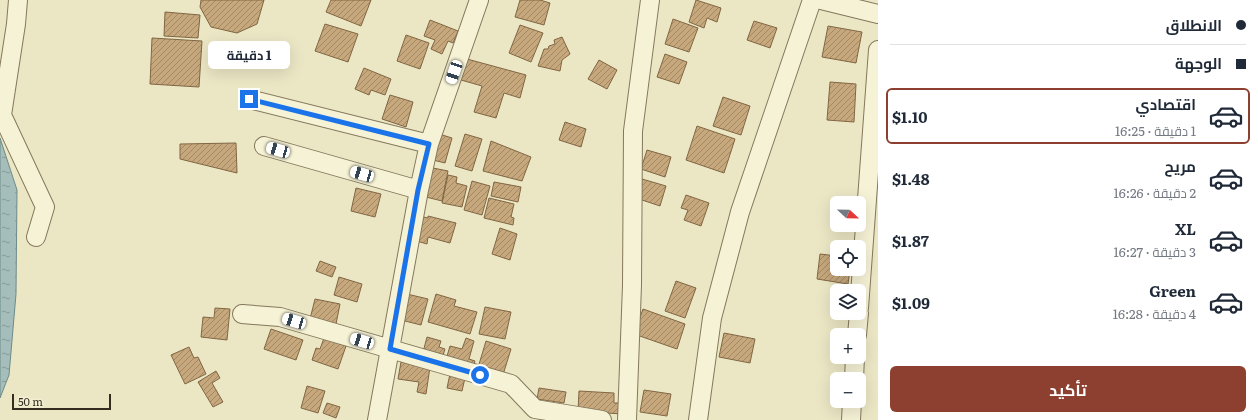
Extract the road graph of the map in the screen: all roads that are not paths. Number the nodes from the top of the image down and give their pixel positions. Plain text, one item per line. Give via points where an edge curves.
1 (18, 0) edge
2 (479, 0) edge
3 (650, 0) edge
4 (812, 0) edge
5 (821, 0) edge
6 (878, 14) edge
7 (878, 50) edge
8 (249, 99) dead end
9 (429, 144) junction
10 (264, 146) dead end
11 (418, 190) junction
12 (36, 237) dead end
13 (861, 284) edge
14 (242, 314) dead end
15 (390, 349) junction
16 (852, 408) edge
17 (377, 420) edge
18 (602, 420) edge
19 (627, 420) edge
20 (698, 420) edge
21 (851, 420) edge

1 - 12 street via 2,114 45,207
2 - 9 street
3 - 19 street via 633,131 632,285
4 - 20 street via 740,212 712,318
5 - 6 street
7 - 13 street
8 - 9 street
9 - 11 street
10 - 11 street
11 - 15 street
14 - 15 street via 280,317
15 - 17 street
15 - 18 street via 511,384 535,409
16 - 21 street

